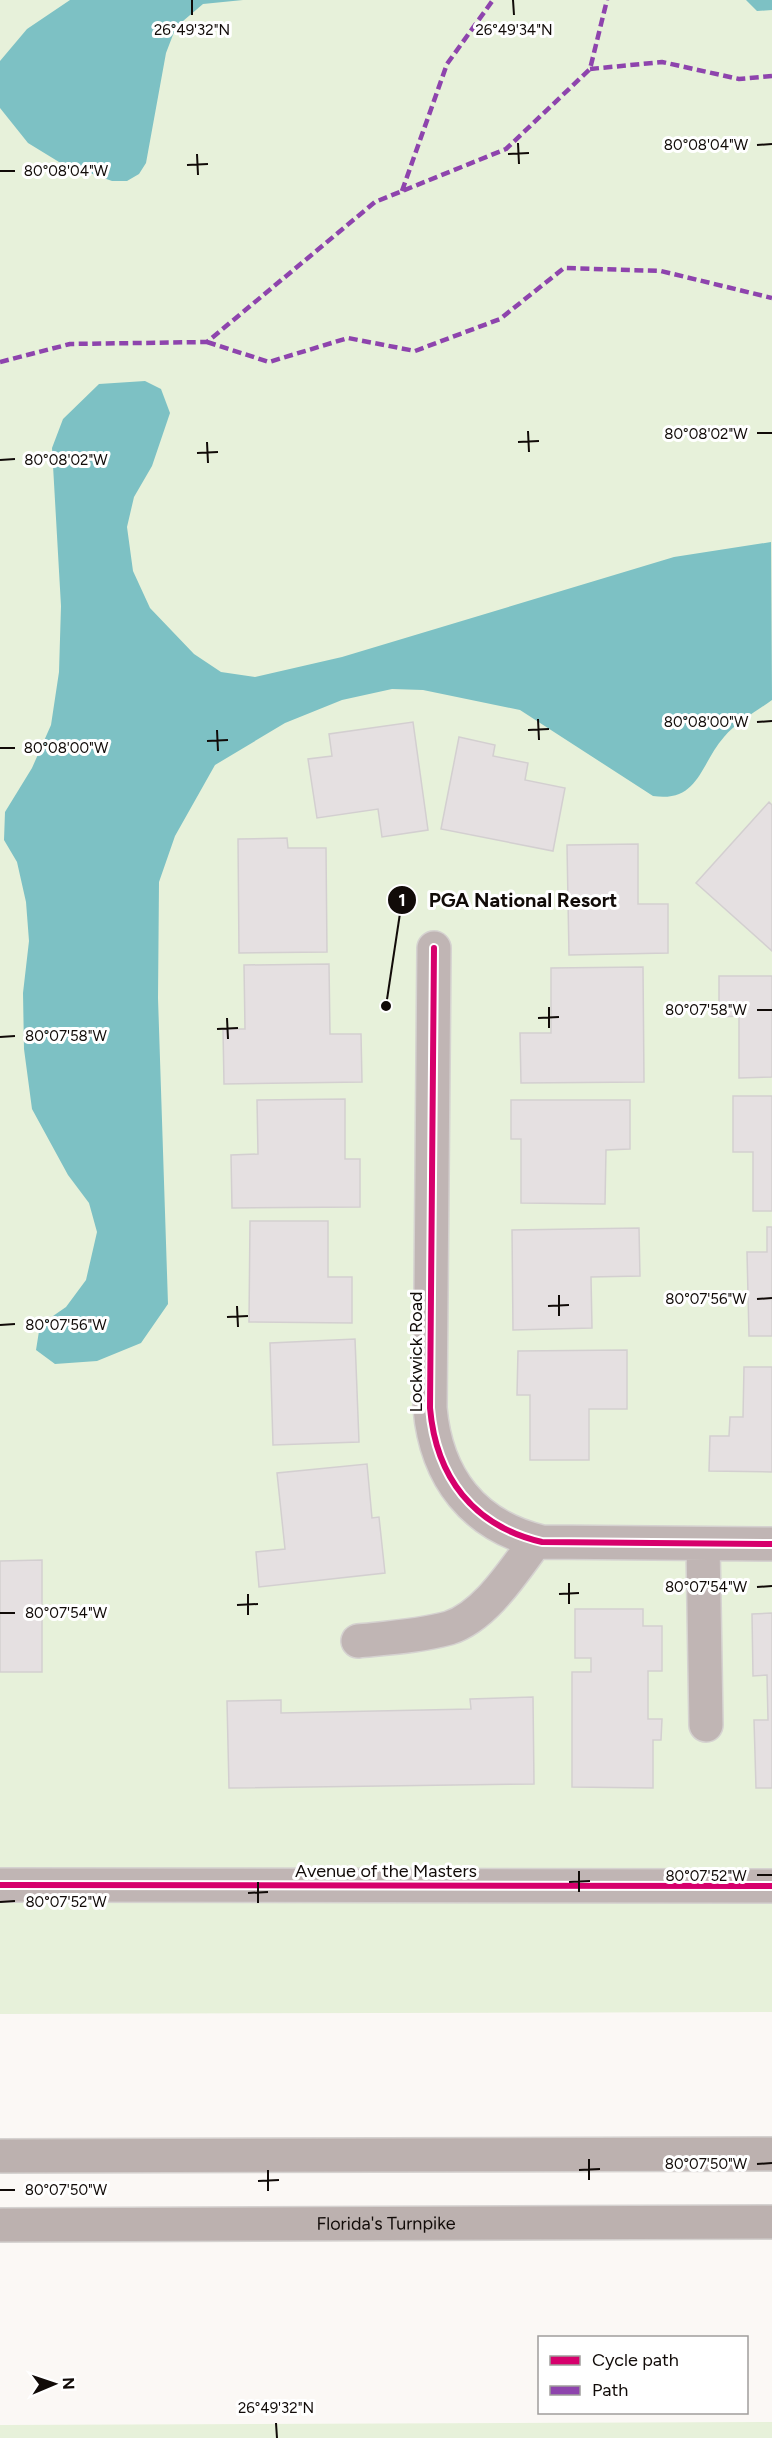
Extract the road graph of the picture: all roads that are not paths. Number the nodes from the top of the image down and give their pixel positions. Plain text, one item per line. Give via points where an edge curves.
1 (434, 948) dead end
2 (536, 1541) junction
3 (703, 1544) junction
4 (772, 1544) edge
5 (358, 1641) dead end
6 (706, 1725) dead end
7 (0, 1885) edge
8 (772, 1886) edge
9 (772, 2154) edge
10 (0, 2156) edge
11 (772, 2222) edge
12 (0, 2225) edge

1 - 2 street, Lockwick Road via 432,1432 439,1457 459,1493 496,1525
2 - 3 street, Lockwick Road
2 - 5 street via 499,1591 452,1627
3 - 4 street, Lockwick Road
3 - 6 street
7 - 8 street, Avenue of the Masters
9 - 10 highway
11 - 12 highway, Florida's Turnpike

